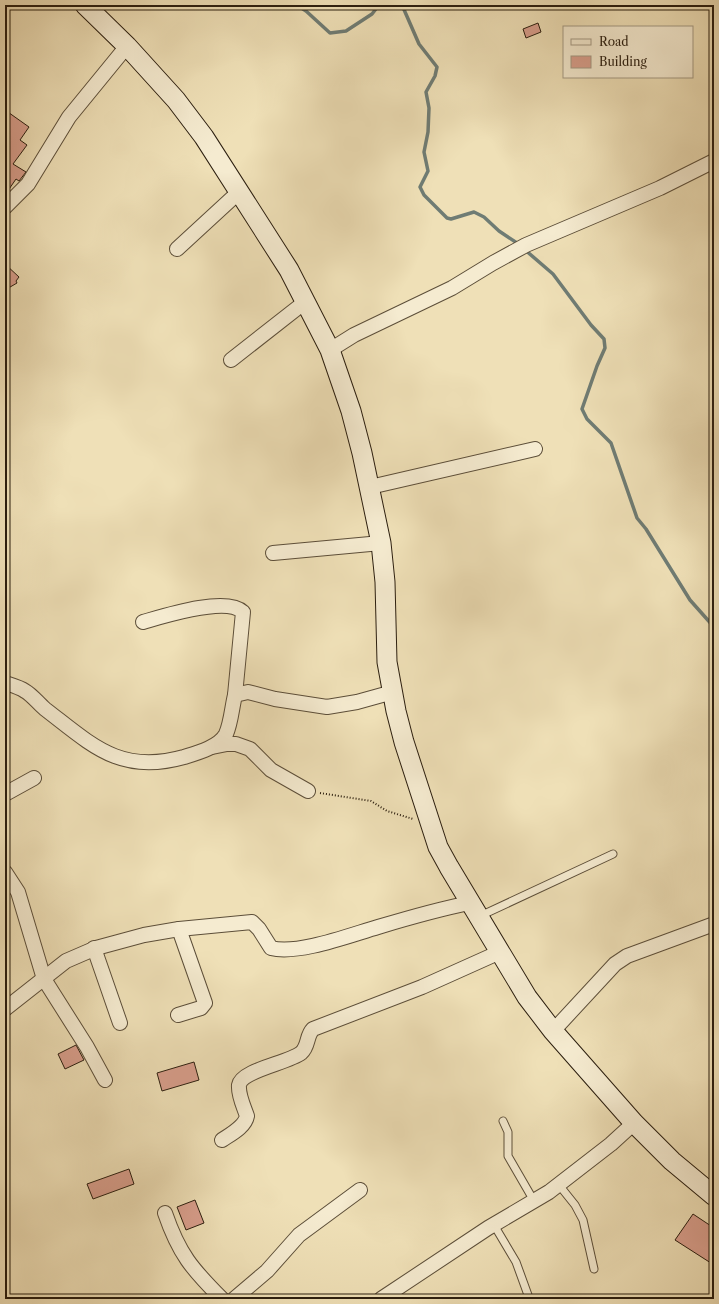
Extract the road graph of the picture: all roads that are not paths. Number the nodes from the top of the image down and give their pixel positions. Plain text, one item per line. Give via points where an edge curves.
1 (85, 5) edge
2 (127, 46) junction
3 (714, 161) edge
4 (240, 191) junction
5 (5, 207) edge
6 (177, 249) dead end
7 (305, 302) junction
8 (330, 350) junction
9 (231, 360) dead end
10 (535, 449) dead end
11 (370, 487) junction
12 (381, 543) junction
13 (273, 553) dead end
14 (143, 622) dead end
15 (5, 683) edge
16 (392, 692) junction
17 (235, 695) junction
18 (207, 748) junction
19 (34, 778) dead end
20 (308, 791) road end
21 (5, 794) edge
22 (613, 854) dead end
23 (5, 872) edge
24 (474, 910) junction
25 (714, 924) edge
26 (178, 929) junction
27 (94, 948) junction
28 (500, 952) junction
29 (44, 979) junction
30 (5, 1008) edge
31 (178, 1015) dead end
32 (120, 1023) dead end
33 (553, 1030) junction
34 (105, 1080) dead end
35 (502, 1121) dead end
36 (634, 1123) junction
37 (222, 1140) dead end
38 (559, 1185) junction
39 (360, 1190) dead end
40 (713, 1194) edge
41 (534, 1201) junction
42 (165, 1213) dead end
43 (494, 1225) junction
44 (594, 1269) dead end
45 (528, 1295) dead end
46 (387, 1297) edge
47 (222, 1299) edge
48 (234, 1299) edge

1 - 2 street
2 - 4 street via 176,100
2 - 5 street via 69,117 28,184
3 - 8 street via 660,188 521,248 452,288 354,335
4 - 6 street
4 - 7 street via 289,270
7 - 8 street
7 - 9 street
8 - 11 street via 351,411
10 - 11 street
11 - 12 street
12 - 13 street
12 - 16 street via 385,582 387,662
14 - 17 street via 185,609 226,606 238,608 243,612
15 - 18 street via 24,690 93,745 114,757 152,762 173,760
16 - 17 street via 327,707 274,699 248,692
16 - 24 street via 404,742 438,847
17 - 18 street via 226,733
18 - 20 street via 236,744 250,749 271,770
19 - 21 street
22 - 24 lane
23 - 29 street via 18,892
24 - 26 street via 448,907 338,939 286,950 271,948 252,922
24 - 28 street
25 - 33 street via 627,956 615,964
26 - 27 street
26 - 31 street via 206,1003 201,1008
27 - 29 street via 66,961
27 - 32 street
28 - 33 street via 527,996
28 - 37 street via 422,987 313,1029 308,1044 299,1054 248,1074 240,1081 246,1120
29 - 30 street
29 - 34 street
33 - 36 street
35 - 41 lane via 508,1132 508,1156
36 - 38 street
36 - 40 street via 672,1161
38 - 41 street
38 - 44 lane via 582,1220
39 - 48 street via 299,1235 254,1284
41 - 43 street
42 - 47 street via 182,1254 197,1275
43 - 45 lane via 516,1262
43 - 46 street

